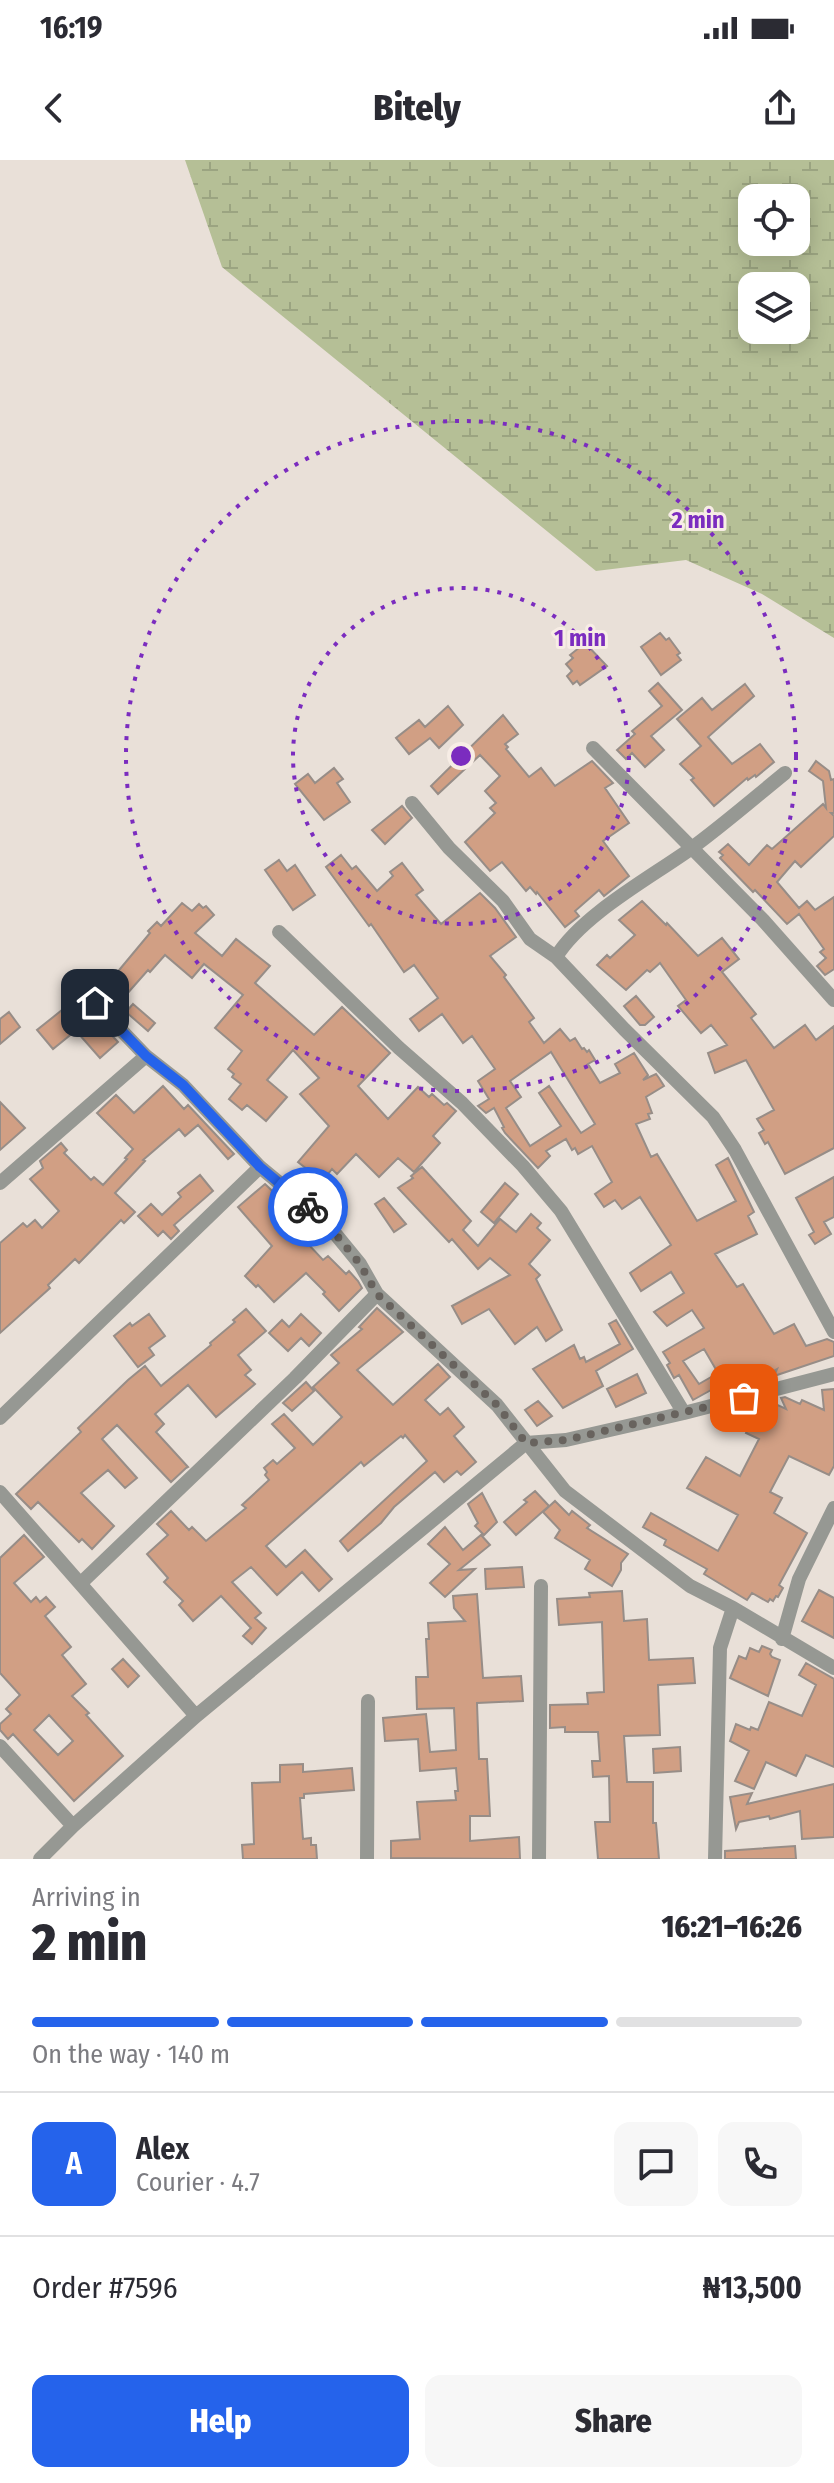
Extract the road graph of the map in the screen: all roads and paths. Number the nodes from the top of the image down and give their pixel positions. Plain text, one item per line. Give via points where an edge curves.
1 (593, 748) dead end
2 (785, 773) dead end
3 (412, 803) dead end
4 (692, 848) junction
5 (279, 932) dead end
6 (556, 957) junction
7 (834, 1000) edge
8 (95, 1003) dead end
9 (146, 1056) junction
10 (260, 1167) junction
11 (0, 1183) edge
12 (377, 1294) junction
13 (834, 1332) edge
14 (834, 1374) edge
15 (684, 1413) junction
16 (0, 1418) edge
17 (526, 1443) junction
18 (0, 1492) edge
19 (834, 1508) edge
20 (81, 1583) junction
21 (541, 1586) dead end
22 (733, 1608) junction
23 (782, 1639) junction
24 (834, 1668) edge
25 (368, 1701) dead end
26 (196, 1716) junction
27 (0, 1746) edge
28 (73, 1826) junction
29 (40, 1859) edge
30 (367, 1859) edge
31 (539, 1859) edge
32 (715, 1859) edge

1 - 4 street
2 - 4 street
3 - 6 street via 503,901 530,939
4 - 6 street via 566,940
4 - 7 street
5 - 15 street via 462,1103 561,1211
6 - 13 street via 713,1117
8 - 9 street
9 - 10 street via 183,1085
9 - 11 street
10 - 12 street via 324,1220
10 - 16 street
12 - 17 street via 497,1405
12 - 20 street
14 - 15 street
15 - 17 street via 566,1440
17 - 22 street via 565,1491 690,1586
17 - 26 street
18 - 20 street
19 - 23 street via 799,1579
20 - 26 street
21 - 31 street
22 - 23 street
22 - 32 street via 720,1648
23 - 24 street
25 - 30 street
26 - 28 street
27 - 28 street
28 - 29 street

